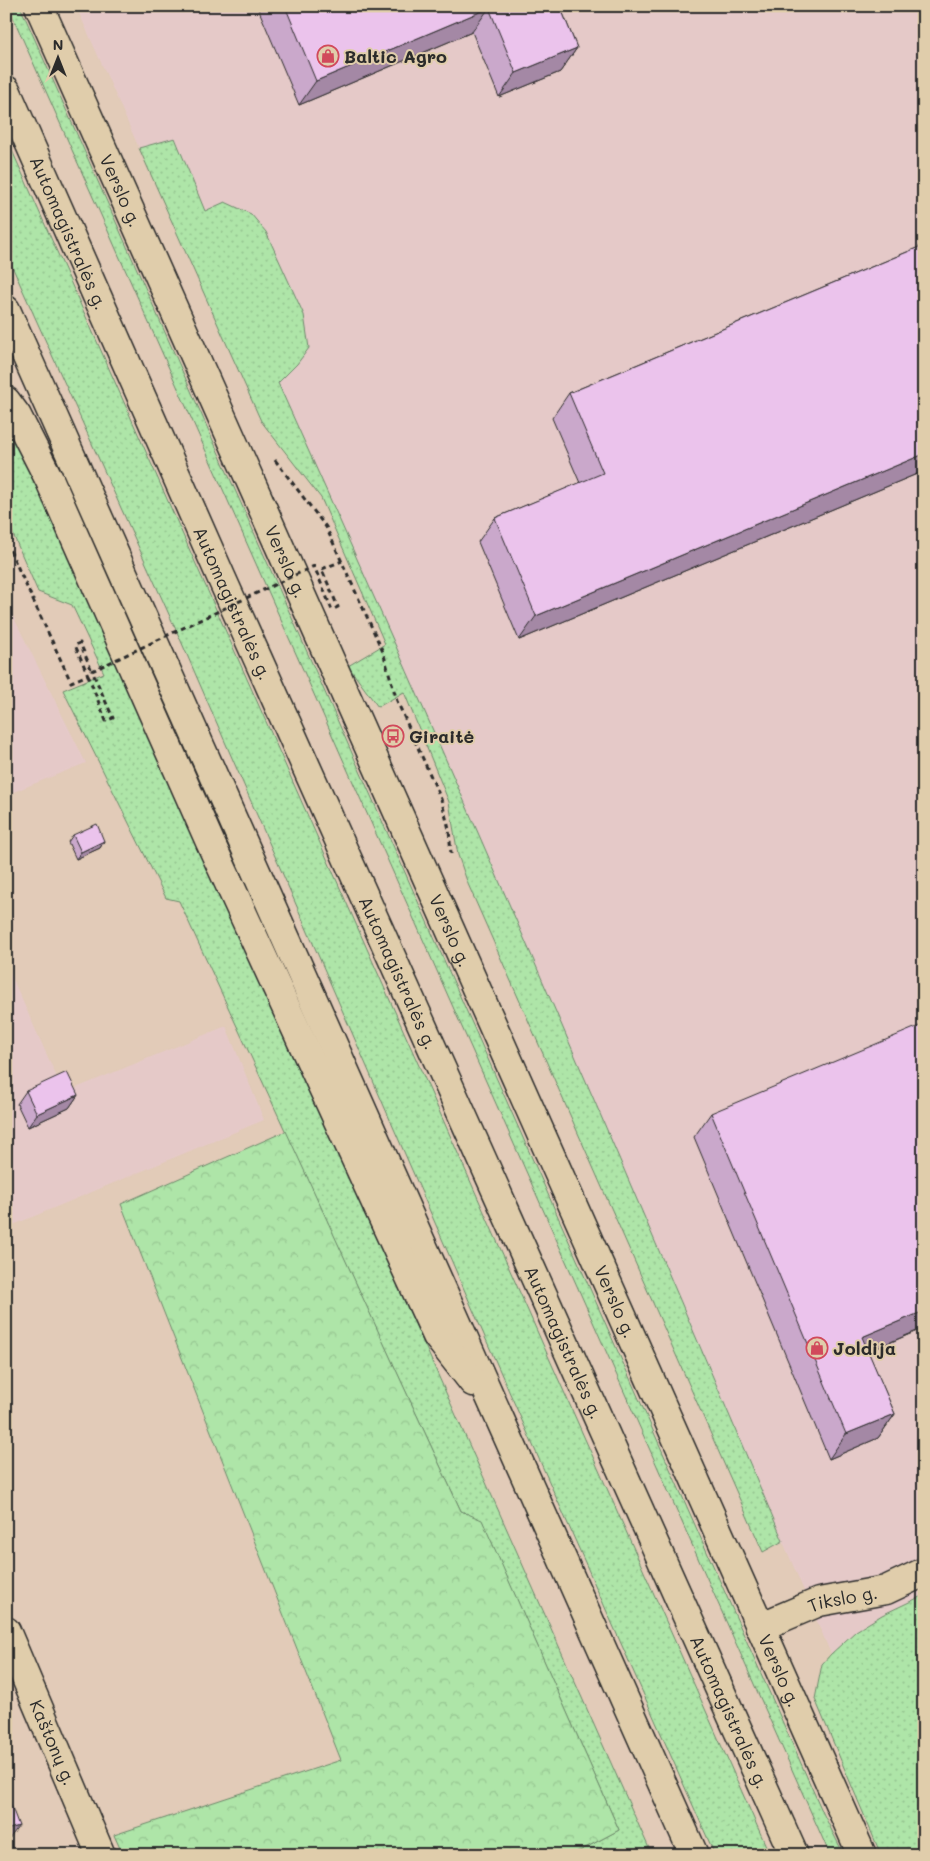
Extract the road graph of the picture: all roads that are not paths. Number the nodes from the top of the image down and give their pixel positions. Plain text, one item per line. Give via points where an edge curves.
1 (39, 6) edge
2 (6, 90) edge
3 (6, 310) edge
4 (6, 401) edge
5 (500, 1418) junction
6 (924, 1572) edge
7 (760, 1627) junction
8 (6, 1631) edge
9 (102, 1855) edge
10 (694, 1855) edge
11 (794, 1855) edge
12 (862, 1855) edge

1 - 7 main road, Verslo g.
2 - 11 main road, Automagistralės g.
3 - 5 main road
4 - 5 main road via 50,481 210,842 437,1336
5 - 10 main road
6 - 7 main road, Tikslo g. via 886,1590 819,1602
7 - 12 main road, Verslo g.
8 - 9 main road, Kaštonų g.

